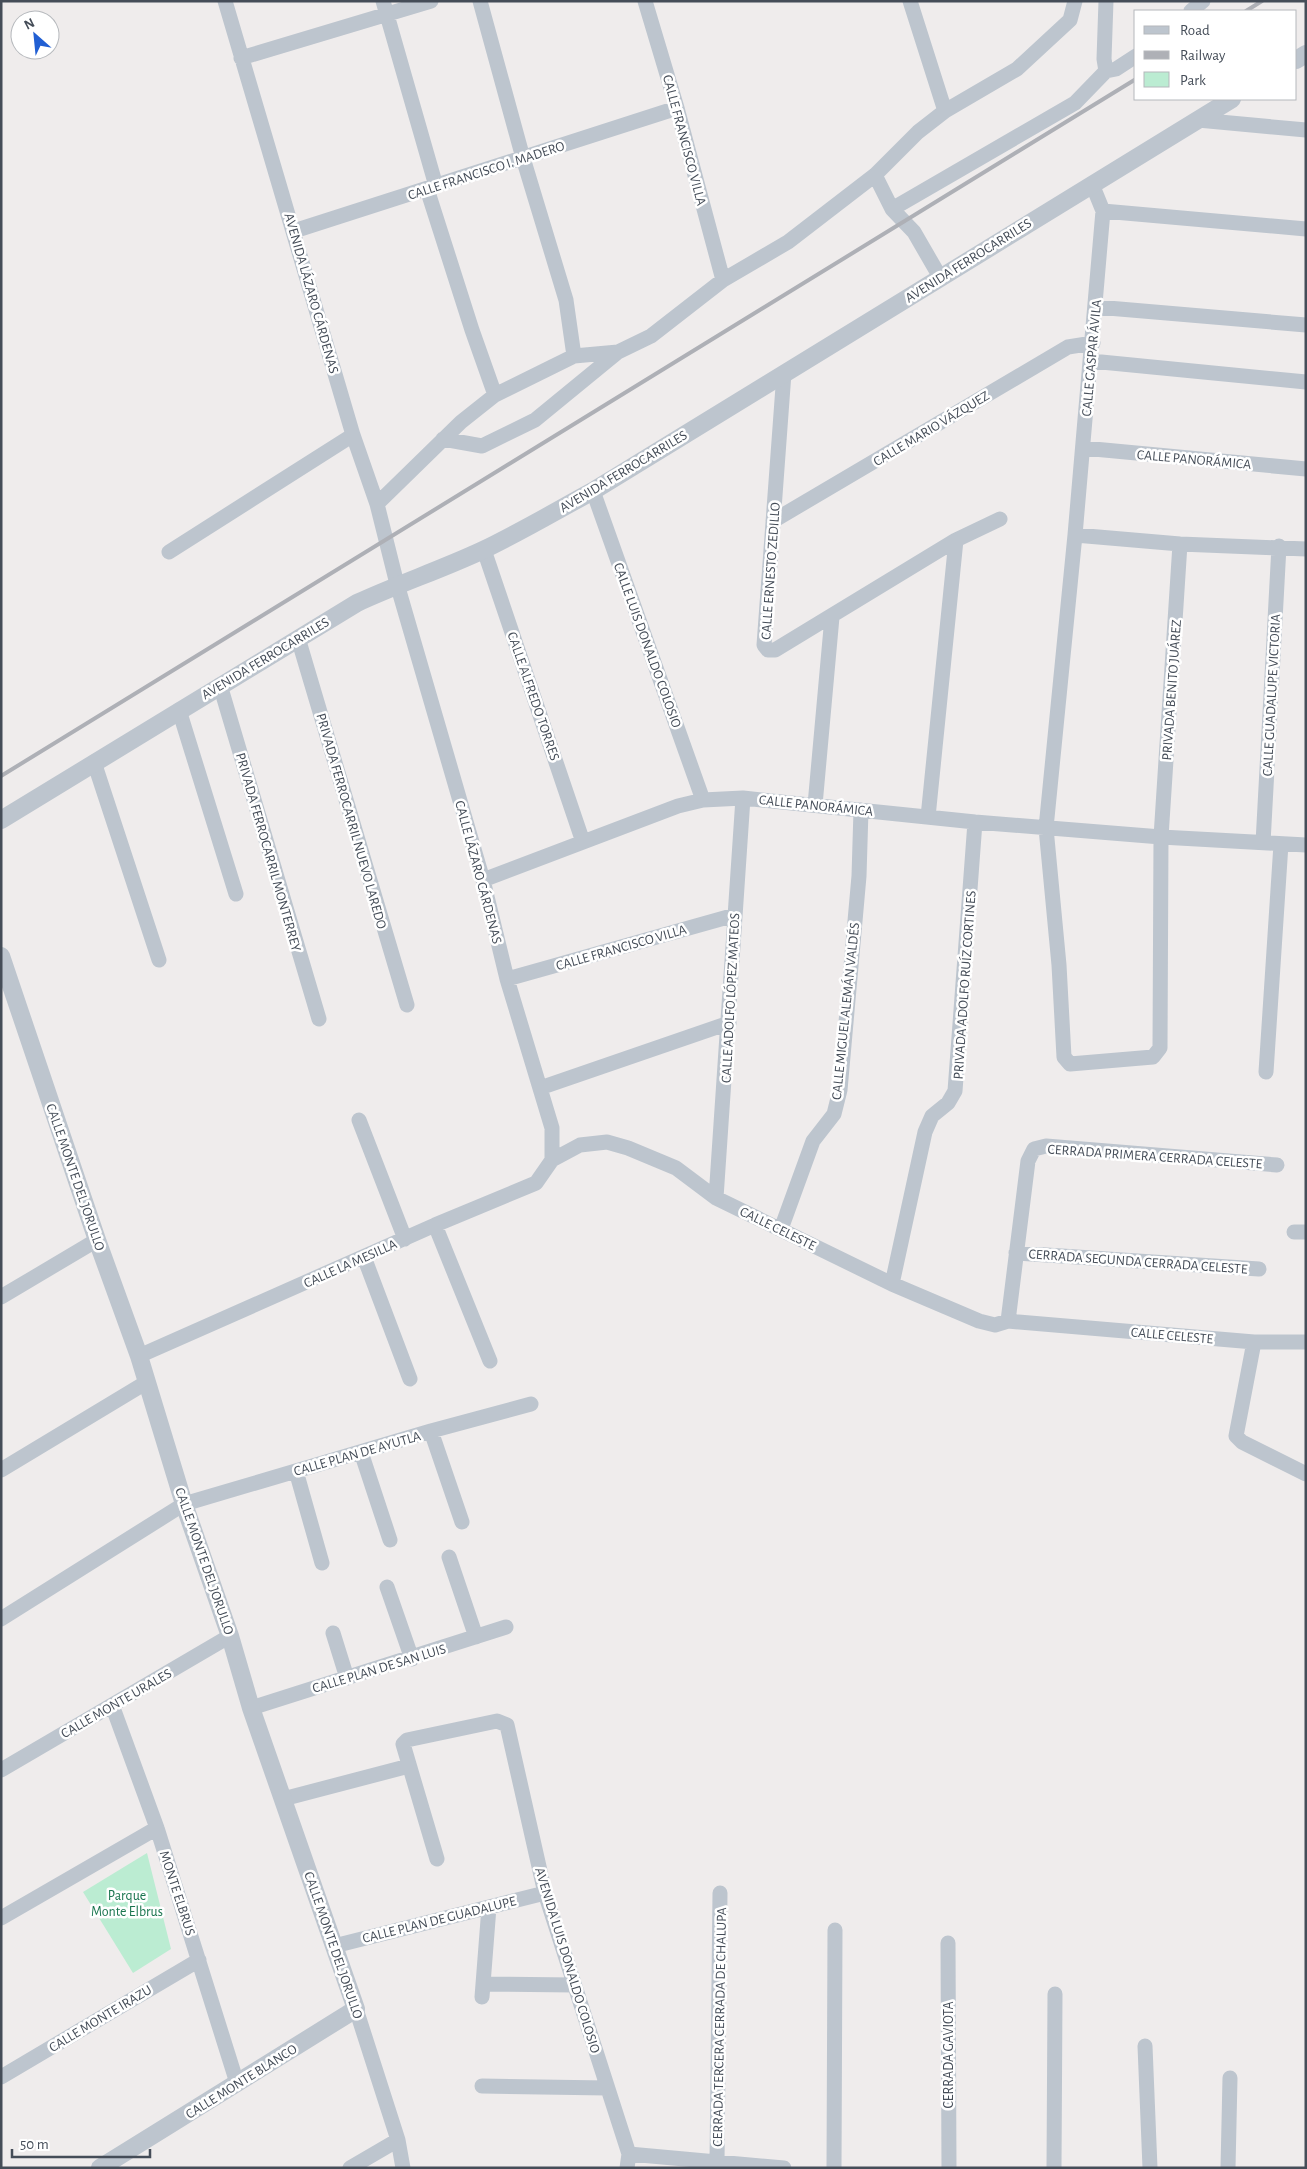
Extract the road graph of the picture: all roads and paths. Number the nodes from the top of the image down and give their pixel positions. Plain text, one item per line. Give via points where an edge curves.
1 (225, 1) edge
2 (431, 1) edge
3 (480, 1) edge
4 (644, 1) edge
5 (910, 1) edge
6 (1075, 1) edge
7 (1106, 1) edge
8 (1204, 1) edge
9 (385, 8) edge
10 (1192, 10) edge
11 (1134, 57) edge
12 (241, 58) junction
13 (1106, 71) junction
14 (1230, 100) edge
15 (677, 108) junction
16 (945, 111) junction
17 (1198, 120) junction
18 (1306, 130) edge
19 (523, 158) junction
20 (875, 175) junction
21 (1092, 184) junction
22 (431, 187) junction
23 (892, 209) junction
24 (1104, 211) junction
25 (1306, 229) edge
26 (294, 231) junction
27 (940, 277) junction
28 (722, 280) junction
29 (1096, 306) junction
30 (1306, 325) edge
31 (1093, 343) junction
32 (618, 352) junction
33 (574, 356) junction
34 (1091, 362) junction
35 (784, 374) junction
36 (1306, 382) edge
37 (495, 395) junction
38 (353, 435) junction
39 (442, 439) junction
40 (1083, 448) junction
41 (1306, 469) edge
42 (593, 491) junction
43 (377, 504) junction
44 (1000, 519) dead end
45 (773, 521) junction
46 (1076, 535) junction
47 (956, 540) junction
48 (1180, 544) junction
49 (1280, 546) junction
50 (1306, 549) edge
51 (484, 550) junction
52 (169, 552) dead end
53 (397, 584) junction
54 (832, 617) junction
55 (298, 638) junction
56 (220, 685) junction
57 (179, 710) junction
58 (94, 762) junction
59 (742, 798) junction
60 (703, 800) junction
61 (815, 805) junction
62 (862, 810) junction
63 (928, 817) junction
64 (1, 820) edge
65 (976, 822) junction
66 (1046, 828) junction
67 (1161, 837) junction
68 (584, 842) junction
69 (1263, 844) junction
70 (1281, 844) junction
71 (1306, 845) edge
72 (483, 880) junction
73 (236, 894) dead end
74 (735, 915) junction
75 (1, 956) edge
76 (159, 960) dead end
77 (1059, 965) joint
78 (507, 979) junction
79 (407, 1005) dead end
80 (319, 1019) dead end
81 (729, 1023) junction
82 (1266, 1072) dead end
83 (540, 1088) junction
84 (359, 1120) dead end
85 (552, 1160) junction
86 (1277, 1165) dead end
87 (716, 1198) junction
88 (435, 1225) junction
89 (781, 1229) junction
90 (405, 1239) junction
91 (97, 1240) junction
92 (1016, 1253) junction
93 (364, 1257) junction
94 (1259, 1269) dead end
95 (892, 1284) junction
96 (1, 1297) edge
97 (1008, 1321) junction
98 (1254, 1342) junction
99 (1306, 1342) edge
100 (139, 1356) junction
101 (490, 1361) dead end
102 (410, 1379) dead end
103 (147, 1382) junction
104 (531, 1404) dead end
105 (431, 1431) junction
106 (360, 1452) junction
107 (1, 1470) edge
108 (296, 1471) junction
109 (1306, 1474) edge
110 (184, 1504) junction
111 (462, 1522) dead end
112 (390, 1540) dead end
113 (449, 1557) dead end
114 (322, 1563) dead end
115 (387, 1587) dead end
116 (1, 1619) edge
117 (506, 1627) dead end
118 (333, 1633) dead end
119 (230, 1636) junction
120 (476, 1637) junction
121 (412, 1659) junction
122 (347, 1678) junction
123 (112, 1705) junction
124 (251, 1708) junction
125 (409, 1766) junction
126 (1, 1770) edge
127 (283, 1799) junction
128 (157, 1828) junction
129 (437, 1859) dead end
130 (545, 1893) junction
131 (720, 1893) dead end
132 (490, 1907) junction
133 (1, 1918) edge
134 (834, 1930) dead end
135 (948, 1943) dead end
136 (334, 1946) junction
137 (200, 1960) junction
138 (574, 1985) junction
139 (1055, 1994) dead end
140 (356, 2009) junction
141 (1145, 2046) dead end
142 (1, 2077) edge
143 (1230, 2078) dead end
144 (237, 2083) junction
145 (482, 2086) dead end
146 (607, 2088) junction
147 (398, 2140) junction
148 (628, 2161) edge
149 (717, 2162) junction
150 (100, 2168) edge
151 (350, 2168) edge
152 (403, 2168) edge
153 (784, 2168) edge
154 (834, 2168) edge
155 (949, 2168) edge
156 (1054, 2168) edge
157 (1150, 2168) edge
158 (1228, 2168) edge

1 - 12 street, AVENIDA LÁZARO CÁRDENAS
2 - 9 street
3 - 19 street
4 - 15 street, CALLE FRANCISCO VILLA
5 - 16 street
6 - 16 street via 1070,20 1017,69
7 - 13 street
8 - 10 street
9 - 12 street
9 - 22 street
11 - 13 street via 1116,69
12 - 26 street, AVENIDA LÁZARO CÁRDENAS
13 - 23 street via 1075,102
14 - 17 street, AVENIDA FERROCARRILES
15 - 19 street, CALLE FRANCISCO I. MADERO
15 - 28 street, CALLE FRANCISCO VILLA
16 - 20 street via 918,132
17 - 18 street
17 - 21 street, AVENIDA FERROCARRILES
19 - 22 street, CALLE FRANCISCO I. MADERO
19 - 33 street via 566,300
20 - 23 street
20 - 28 street via 788,242
21 - 24 street, CALLE GASPAR ÁVILA
21 - 27 street, AVENIDA FERROCARRILES
22 - 26 street, CALLE FRANCISCO I. MADERO
22 - 37 street via 472,330
23 - 27 street via 914,232
24 - 25 street
24 - 29 street, CALLE GASPAR ÁVILA
26 - 38 street, AVENIDA LÁZARO CÁRDENAS
27 - 35 street, AVENIDA FERROCARRILES
28 - 32 street via 651,336
29 - 30 street
29 - 31 street, CALLE GASPAR ÁVILA
31 - 34 street, CALLE GASPAR ÁVILA
31 - 45 street, CALLE MARIO VÁZQUEZ via 1068,347
32 - 33 street
32 - 39 street via 534,420 482,446
33 - 37 street
34 - 36 street
34 - 40 street, CALLE GASPAR ÁVILA
35 - 42 street, AVENIDA FERROCARRILES
35 - 45 street, CALLE ERNESTO ZEDILLO
37 - 39 street
38 - 43 street, AVENIDA LÁZARO CÁRDENAS
38 - 52 street
39 - 43 street
40 - 41 street, CALLE PANORÁMICA
40 - 46 street, CALLE GASPAR ÁVILA
42 - 51 street, AVENIDA FERROCARRILES
42 - 60 street, CALLE LUIS DONALDO COLOSIO
43 - 53 street, AVENIDA LÁZARO CÁRDENAS
44 - 47 street, CALLE ERNESTO ZEDILLO
45 - 54 street, CALLE ERNESTO ZEDILLO via 764,644 768,650 775,650
46 - 48 street
46 - 66 street, CALLE GASPAR ÁVILA
47 - 54 street, CALLE ERNESTO ZEDILLO
47 - 63 street
48 - 49 street
48 - 67 street, PRIVADA BENITO JUÁREZ
49 - 50 street
49 - 69 street, CALLE GUADALUPE VICTORIA
51 - 53 street, AVENIDA FERROCARRILES
51 - 68 street, CALLE ALFREDO TORRES
53 - 55 street, AVENIDA FERROCARRILES
53 - 72 street, CALLE LÁZARO CÁRDENAS
54 - 61 street
55 - 56 street, AVENIDA FERROCARRILES
55 - 79 street, PRIVADA FERROCARRIL NUEVO LAREDO
56 - 57 street, AVENIDA FERROCARRILES
56 - 80 street, PRIVADA FERROCARRIL MONTERREY
57 - 58 street, AVENIDA FERROCARRILES
57 - 73 street
58 - 64 street, AVENIDA FERROCARRILES
58 - 76 street
59 - 60 street, CALLE PANORÁMICA
59 - 61 street, CALLE PANORÁMICA
59 - 74 street, CALLE ADOLFO LÓPEZ MATEOS
60 - 68 street, CALLE PANORÁMICA via 678,806
61 - 62 street, CALLE PANORÁMICA
62 - 63 street, CALLE PANORÁMICA
62 - 89 street, CALLE MIGUEL ALEMÁN VALDÉS via 840,1090 834,1114 813,1141
63 - 65 street, CALLE PANORÁMICA
65 - 66 street, CALLE PANORÁMICA
65 - 95 street, PRIVADA ADOLFO RUÍZ CORTINES via 955,1091 948,1103 932,1116 925,1132
66 - 67 street, CALLE PANORÁMICA
66 - 77 street, CALLE GASPAR ÁVILA
67 - 69 street
67 - 77 street, PRIVADA BENITO JUÁREZ via 1160,1048 1153,1057 1070,1064 1064,1057
68 - 72 street, CALLE PANORÁMICA
69 - 70 street
70 - 71 street
70 - 82 street
72 - 78 street, CALLE LÁZARO CÁRDENAS
74 - 78 street, CALLE FRANCISCO VILLA
74 - 81 street, CALLE ADOLFO LÓPEZ MATEOS
75 - 91 street, CALLE MONTE DEL JORULLO
78 - 83 street, CALLE LÁZARO CÁRDENAS
81 - 83 street
81 - 87 street, CALLE ADOLFO LÓPEZ MATEOS
83 - 85 street, CALLE LÁZARO CÁRDENAS via 552,1128
84 - 90 street
85 - 87 street, CALLE CELESTE via 580,1145 607,1142 676,1168
85 - 88 street, CALLE LA MESILLA via 536,1183
86 - 92 street, CERRADA PRIMERA CERRADA CELESTE via 1046,1146 1034,1149 1028,1161
87 - 89 street, CALLE CELESTE
88 - 90 street, CALLE LA MESILLA
88 - 101 street
89 - 95 street, CALLE CELESTE
90 - 93 street, CALLE LA MESILLA
91 - 96 street
91 - 100 street, CALLE MONTE DEL JORULLO
92 - 94 street, CERRADA SEGUNDA CERRADA CELESTE
92 - 97 street
93 - 100 street, CALLE LA MESILLA
93 - 102 street
95 - 97 street, CALLE CELESTE via 979,1321 995,1324
97 - 98 street, CALLE CELESTE
98 - 99 street, CALLE CELESTE
98 - 109 street via 1236,1436
100 - 103 street, CALLE MONTE DEL JORULLO
103 - 107 street
103 - 110 street, CALLE MONTE DEL JORULLO
104 - 105 street, CALLE PLAN DE AYUTLA
105 - 106 street, CALLE PLAN DE AYUTLA
105 - 111 street
106 - 108 street, CALLE PLAN DE AYUTLA
106 - 112 street
108 - 110 street, CALLE PLAN DE AYUTLA
108 - 114 street
110 - 116 street, CALLE PLAN DE AYUTLA
110 - 119 street, CALLE MONTE DEL JORULLO
113 - 120 street
115 - 121 street
117 - 120 street, CALLE PLAN DE SAN LUIS
118 - 122 street
119 - 123 street, CALLE MONTE URALES
119 - 124 street, CALLE MONTE DEL JORULLO
120 - 121 street, CALLE PLAN DE SAN LUIS
121 - 122 street, CALLE PLAN DE SAN LUIS
122 - 124 street, CALLE PLAN DE SAN LUIS
123 - 126 street, CALLE MONTE URALES
123 - 128 street, MONTE ELBRUS
124 - 127 street, CALLE MONTE DEL JORULLO
125 - 127 street
125 - 129 street
125 - 130 street, AVENIDA LUIS DONALDO COLOSIO via 403,1744 407,1740 503,1722 507,1725
127 - 136 street, CALLE MONTE DEL JORULLO
128 - 133 street
128 - 137 street, MONTE ELBRUS
130 - 132 street, CALLE PLAN DE GUADALUPE
130 - 138 street, AVENIDA LUIS DONALDO COLOSIO
131 - 149 street, CERRADA TERCERA CERRADA DE CHALUPA
132 - 136 street, CALLE PLAN DE GUADALUPE
132 - 138 street via 483,1990
134 - 154 street
135 - 155 street, CERRADA GAVIOTA
136 - 140 street, CALLE MONTE DEL JORULLO
137 - 142 street, CALLE MONTE IRAZU
137 - 144 street, MONTE ELBRUS
138 - 146 street, AVENIDA LUIS DONALDO COLOSIO
139 - 156 street
140 - 144 street, CALLE MONTE BLANCO
140 - 147 street, CALLE MONTE DEL JORULLO
141 - 157 street
143 - 158 street
144 - 150 street, CALLE MONTE BLANCO
145 - 146 street
146 - 148 street, AVENIDA LUIS DONALDO COLOSIO
147 - 151 street
147 - 152 street, CALLE MONTE DEL JORULLO
148 - 149 street
149 - 153 street

